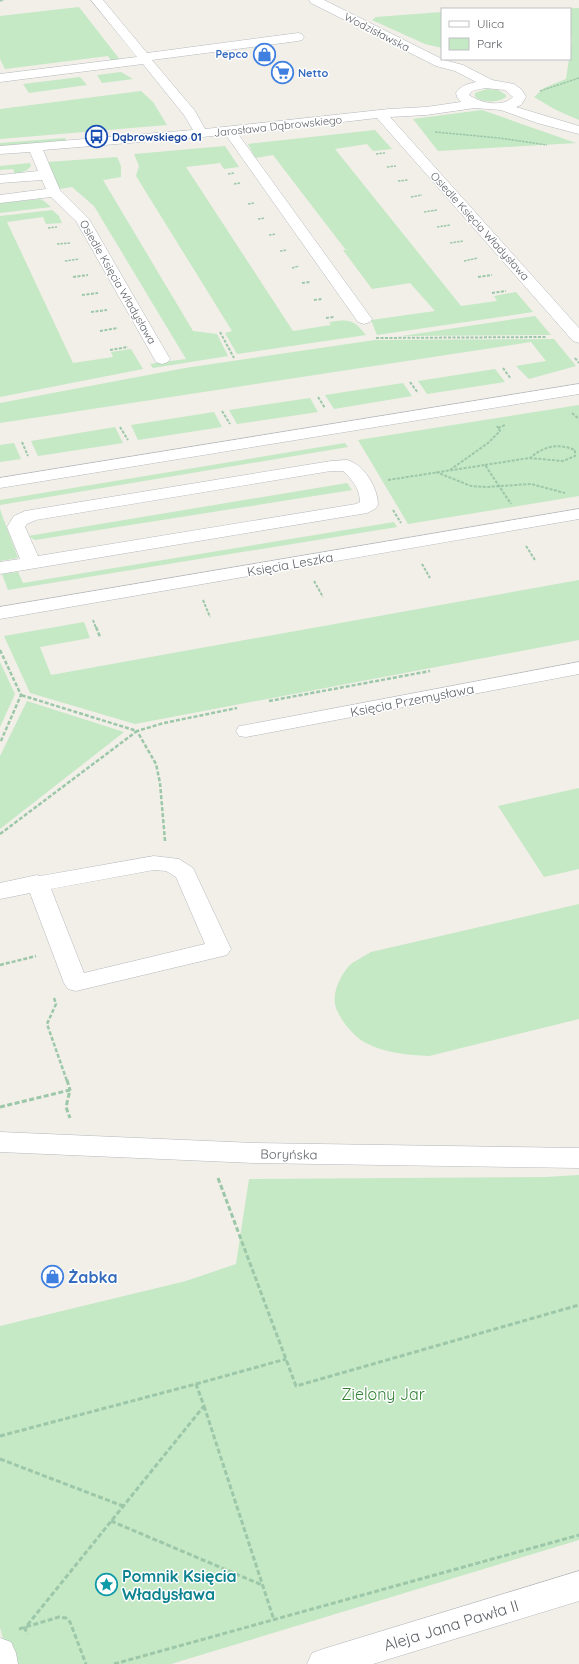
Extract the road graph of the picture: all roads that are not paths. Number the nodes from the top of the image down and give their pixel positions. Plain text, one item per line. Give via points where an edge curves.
1 (97, 0) edge
2 (314, 0) edge
3 (298, 36) dead end
4 (145, 58) junction
5 (440, 63) junction
6 (0, 78) edge
7 (489, 84) junction
8 (465, 92) junction
9 (519, 100) junction
10 (474, 104) junction
11 (501, 106) junction
12 (384, 114) junction
13 (579, 129) edge
14 (230, 131) junction
15 (201, 133) junction
16 (35, 147) junction
17 (0, 150) edge
18 (46, 175) junction
19 (0, 179) edge
20 (54, 192) junction
21 (0, 199) edge
22 (364, 319) dead end
23 (579, 338) edge
24 (162, 359) dead end
25 (579, 389) edge
26 (0, 483) edge
27 (579, 514) edge
28 (31, 563) junction
29 (0, 568) edge
30 (0, 612) edge
31 (579, 668) edge
32 (246, 731) dead end
33 (38, 883) junction
34 (0, 890) edge
35 (0, 1142) edge
36 (579, 1158) edge
37 (579, 1586) edge
38 (8, 1642) edge
39 (2, 1664) edge
40 (323, 1664) edge

1 - 4 street
2 - 5 street, Wodzisławska
3 - 4 street
4 - 6 street
4 - 15 street via 190,114
5 - 7 street, Wodzisławska via 460,68
5 - 8 street, Wodzisławska via 444,71
7 - 8 street, Jarosława Dąbrowskiego
7 - 9 street via 513,89 519,94
8 - 10 street, Wodzisławska via 465,100
8 - 12 street, Jarosława Dąbrowskiego
9 - 11 street
9 - 13 street
10 - 11 street, Jarosława Dąbrowskiego
10 - 12 street, Jarosława Dąbrowskiego
11 - 13 street
12 - 14 street, Jarosława Dąbrowskiego
12 - 23 street, Osiedle Księcia Władysława
14 - 15 street, Jarosława Dąbrowskiego
14 - 22 street
15 - 16 street, Jarosława Dąbrowskiego
16 - 17 street, Jarosława Dąbrowskiego
16 - 18 street, Osiedle Księcia Władysława
18 - 19 street
18 - 20 street, Osiedle Księcia Władysława
20 - 21 street
20 - 24 street, Osiedle Księcia Władysława via 82,219
25 - 26 street
27 - 30 street, Księcia Leszka
28 - 28 street via 362,509 369,505 370,499 356,472 347,465 31,515 20,520 16,527
28 - 29 street
31 - 32 street, Księcia Przemysława
33 - 33 street via 76,983 219,949 186,873 171,864 154,863
33 - 34 street
35 - 36 street, Boryńska via 208,1152
37 - 40 street, Aleja Jana Pawła II
38 - 39 street

